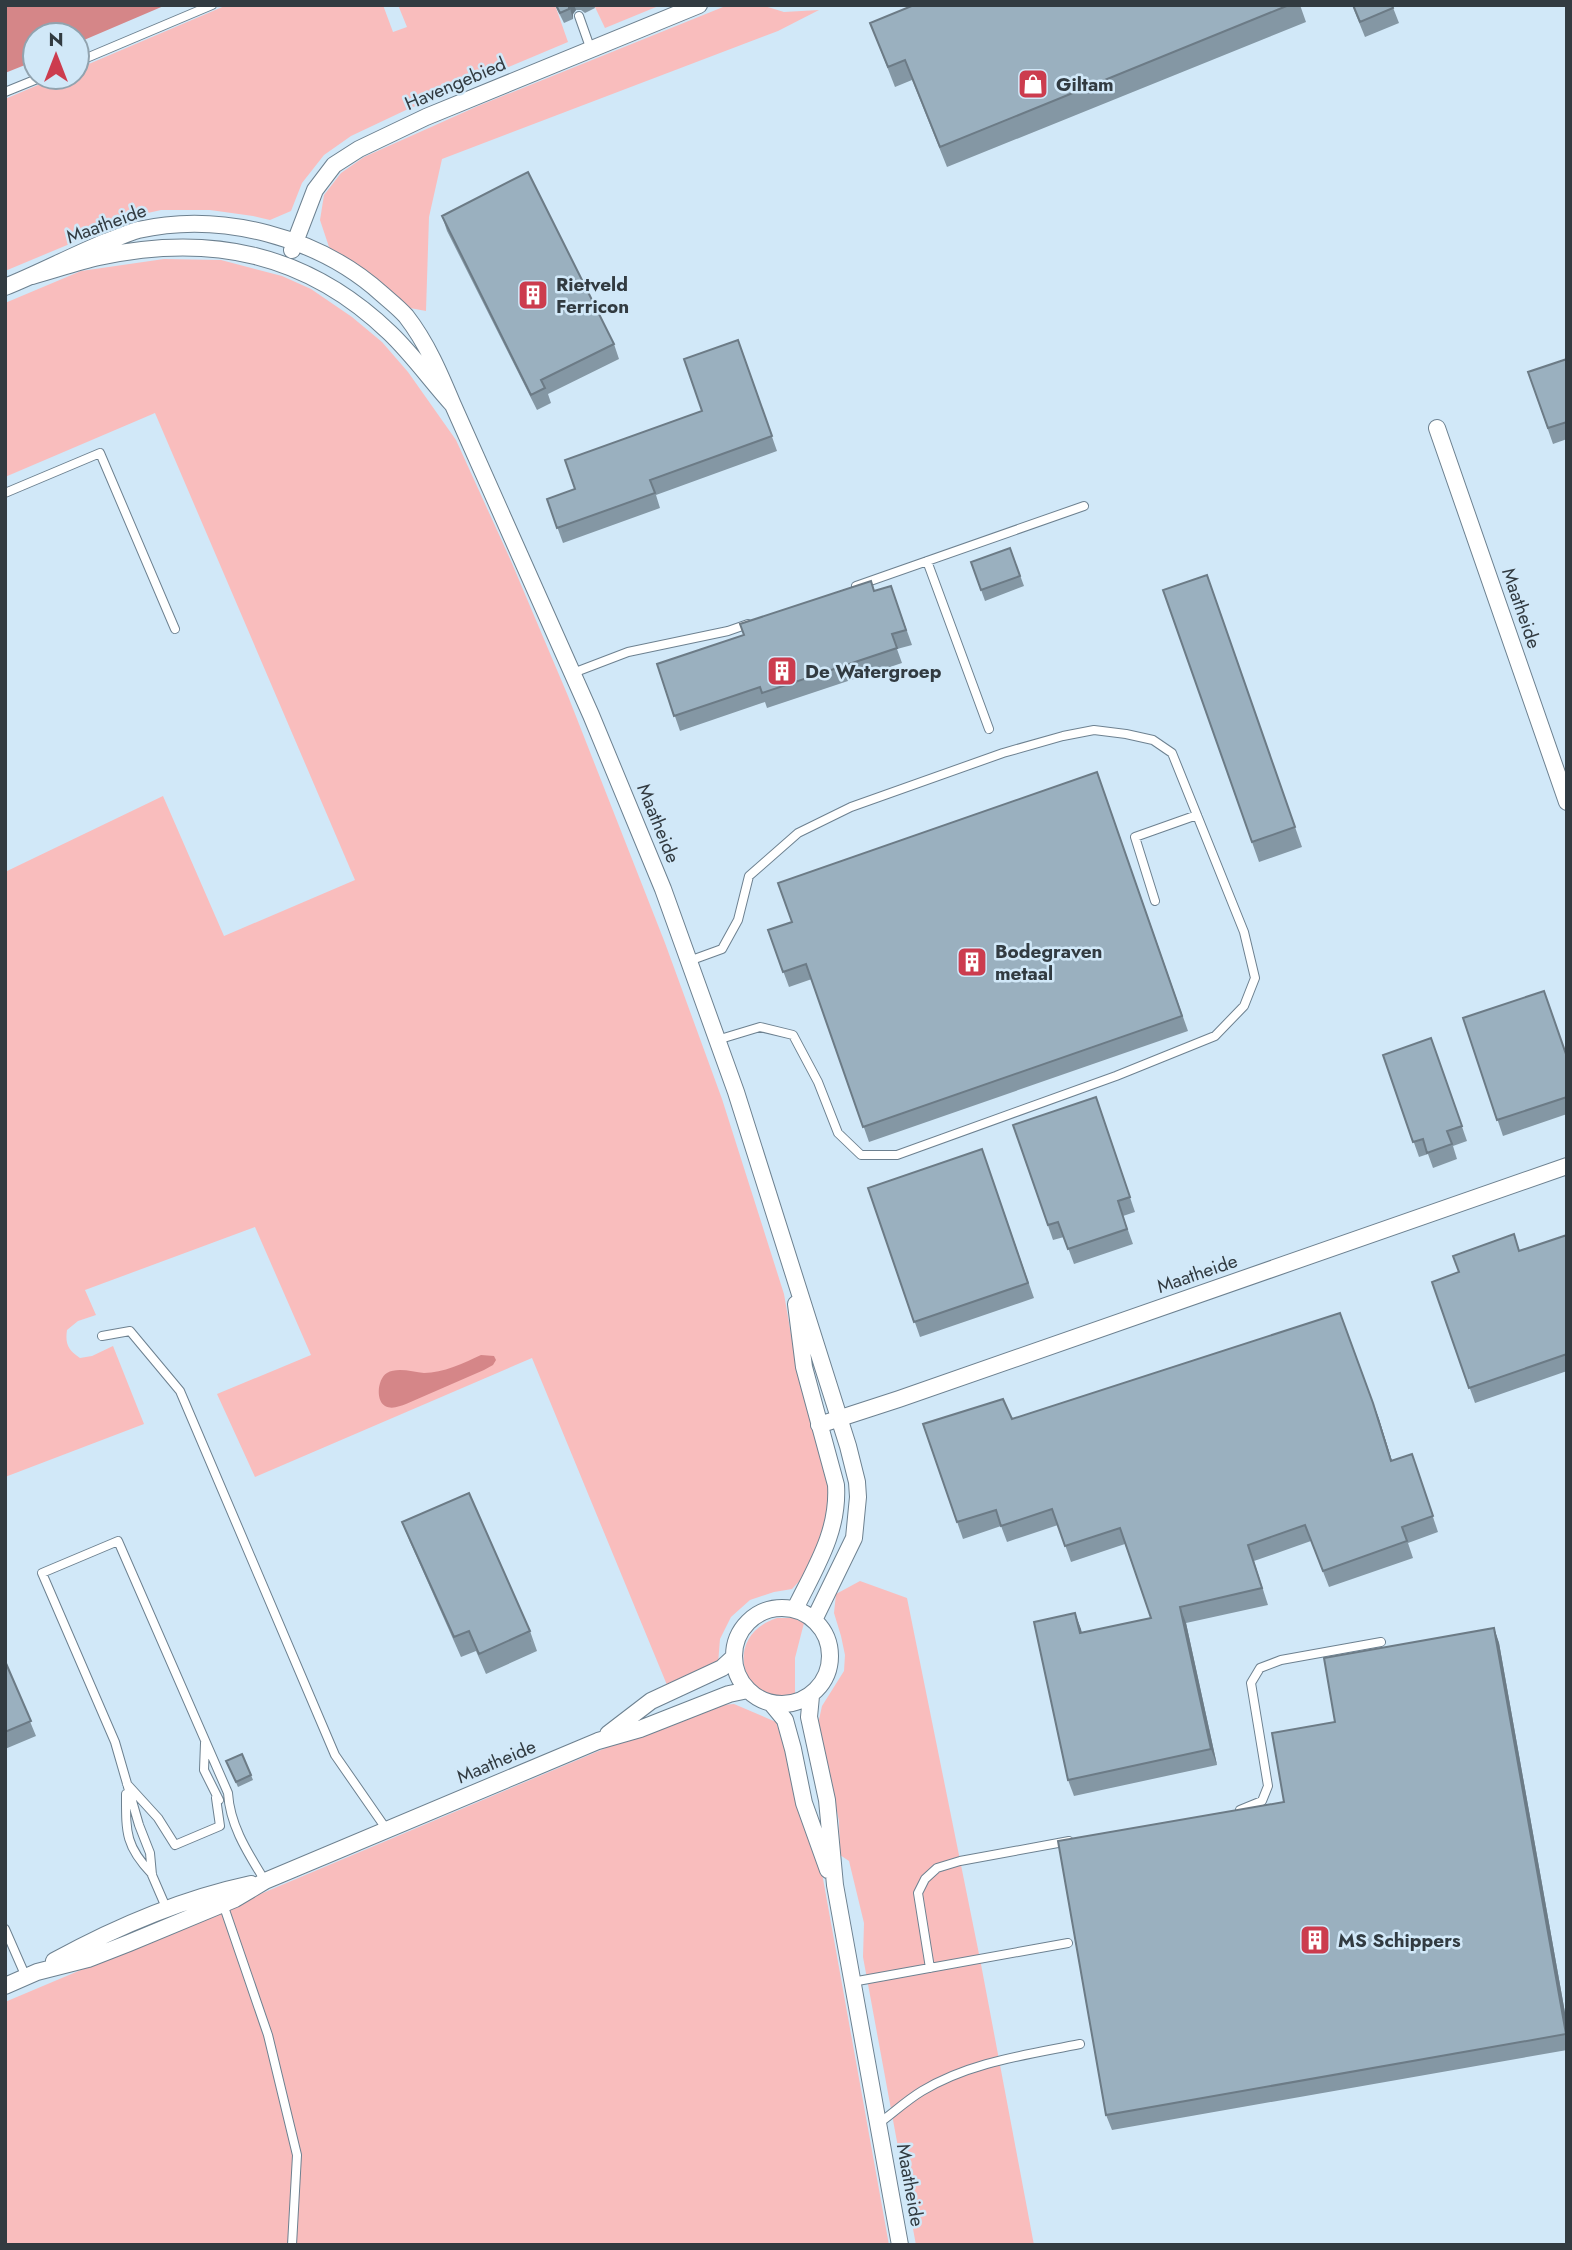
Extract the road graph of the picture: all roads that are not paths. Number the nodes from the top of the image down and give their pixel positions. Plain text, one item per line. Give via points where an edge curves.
1 (212, 5) edge
2 (699, 5) edge
3 (579, 16) dead end
4 (590, 50) junction
5 (91, 56) edge
6 (295, 242) junction
7 (286, 265) junction
8 (32, 276) junction
9 (5, 288) edge
10 (453, 405) junction
11 (1437, 428) dead end
12 (5, 493) edge
13 (1084, 506) dead end
14 (927, 561) junction
15 (853, 587) edge
16 (753, 622) edge
17 (175, 629) dead end
18 (573, 673) junction
19 (989, 729) dead end
20 (1567, 802) edge
21 (1197, 815) junction
22 (1155, 901) dead end
23 (689, 961) junction
24 (717, 1040) junction
25 (1567, 1166) edge
26 (792, 1270) junction
27 (102, 1336) dead end
28 (840, 1419) junction
29 (819, 1425) junction
30 (795, 1609) junction
31 (814, 1620) junction
32 (1381, 1642) dead end
33 (734, 1657) junction
34 (748, 1690) junction
35 (811, 1696) junction
36 (771, 1703) junction
37 (205, 1741) junction
38 (598, 1741) junction
39 (127, 1784) junction
40 (216, 1798) junction
41 (229, 1809) junction
42 (1232, 1811) edge
43 (387, 1830) junction
44 (1082, 1839) edge
45 (152, 1875) junction
46 (265, 1881) junction
47 (835, 1885) junction
48 (221, 1898) junction
49 (167, 1909) junction
50 (173, 1925) junction
51 (5, 1929) edge
52 (1068, 1943) dead end
53 (930, 1968) junction
54 (31, 1975) junction
55 (852, 1982) junction
56 (5, 1986) edge
57 (1080, 2044) dead end
58 (878, 2124) junction
59 (292, 2245) edge
60 (900, 2245) edge

1 - 5 lane
2 - 4 street, Havengebied
3 - 4 lane
4 - 6 street, Havengebied via 426,117 334,165 315,190
6 - 7 street, Havengebied
6 - 8 street, Maatheide via 223,226 163,225 134,231
6 - 10 street, Maatheide via 370,283 405,314 431,355
7 - 8 street, Maatheide via 223,248 164,248 99,257
7 - 10 street, Maatheide via 340,293 390,333
8 - 9 street, Maatheide
10 - 18 street, Maatheide
11 - 20 street, Maatheide
12 - 17 lane via 100,453
13 - 14 lane
14 - 15 lane
14 - 19 lane
16 - 18 lane via 628,652
18 - 23 street, Maatheide
21 - 22 lane via 1135,837
21 - 23 lane via 1172,753 1153,740 1094,730 1015,749 851,807 798,833 749,876 738,920 722,950
21 - 24 lane via 1244,932 1255,978 1244,1006 1215,1036 897,1155 861,1155 838,1133 793,1035 760,1027
23 - 24 street, Maatheide
24 - 26 street, Maatheide
25 - 28 street, Maatheide
26 - 28 street, Maatheide
26 - 29 street, Maatheide via 804,1367
27 - 43 lane via 130,1331 180,1391 335,1755
28 - 29 street, Maatheide
28 - 31 street, Maatheide via 857,1482 854,1538
29 - 30 street, Maatheide via 836,1485 832,1531
30 - 31 street
30 - 33 street via 779,1608 750,1620 740,1633
31 - 35 street via 824,1631 831,1658 828,1672
32 - 42 lane via 1260,1668 1251,1683 1268,1786 1262,1801
33 - 34 street
33 - 38 street via 722,1668 651,1701
34 - 36 street, Maatheide
34 - 38 street, Maatheide
35 - 36 street via 785,1705
35 - 47 street, Maatheide via 809,1717 827,1800
36 - 47 street, Maatheide via 785,1720 804,1803
37 - 39 lane via 118,1541 42,1573 115,1742
37 - 40 lane via 204,1770
37 - 41 lane via 228,1793
38 - 43 street, Maatheide
39 - 40 lane via 175,1845 220,1826
39 - 45 lane via 150,1853
39 - 45 lane via 126,1830 137,1858
40 - 41 lane
41 - 46 lane via 246,1852
43 - 46 street, Maatheide
44 - 53 lane via 937,1868 918,1893
45 - 49 lane
46 - 48 street, Maatheide
47 - 55 street, Maatheide
48 - 49 street, Maatheide
48 - 50 street, Maatheide
48 - 59 lane via 268,2035 297,2155
49 - 50 lane
49 - 54 street, Maatheide via 104,1935
50 - 54 street, Maatheide via 88,1959
51 - 54 lane
52 - 53 lane
53 - 55 lane
54 - 56 street, Maatheide
55 - 58 street, Maatheide
57 - 58 lane via 956,2074 922,2091
58 - 60 street, Maatheide

